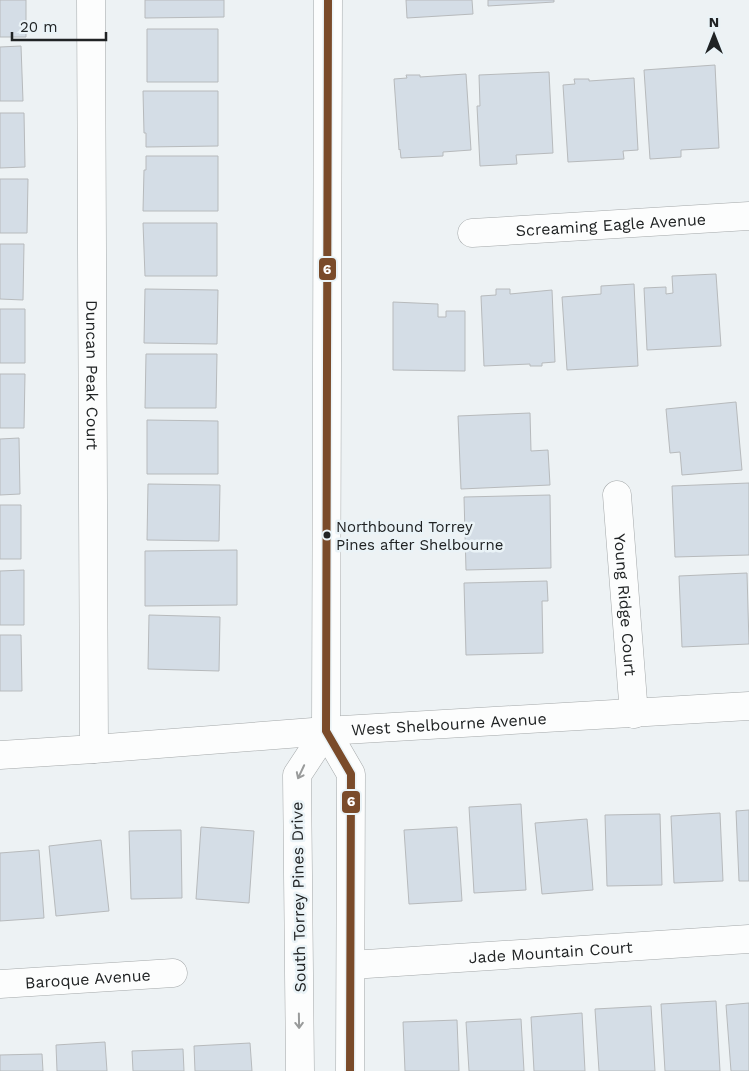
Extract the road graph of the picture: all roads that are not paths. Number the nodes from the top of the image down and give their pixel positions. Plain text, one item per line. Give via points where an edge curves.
1 (91, 0) edge
2 (328, 0) edge
3 (749, 216) edge
4 (472, 233) dead end
5 (617, 495) dead end
6 (749, 706) edge
7 (634, 714) junction
8 (326, 731) junction
9 (94, 749) junction
10 (0, 754) edge
11 (749, 939) edge
12 (351, 965) junction
13 (174, 973) dead end
14 (0, 984) edge
15 (300, 1071) edge
16 (350, 1071) edge

1 - 9 street, Duncan Peak Court
2 - 8 street
3 - 4 street, Screaming Eagle Avenue
5 - 7 street, Young Ridge Court
6 - 7 street, West Shelbourne Avenue
7 - 8 street, West Shelbourne Avenue
8 - 9 street, West Shelbourne Avenue
8 - 12 street via 352,774
8 -> 15 street, South Torrey Pines Drive via 297,775
9 - 10 street, West Shelbourne Avenue
11 - 12 street, Jade Mountain Court
12 - 16 street
13 - 14 street, Baroque Avenue

